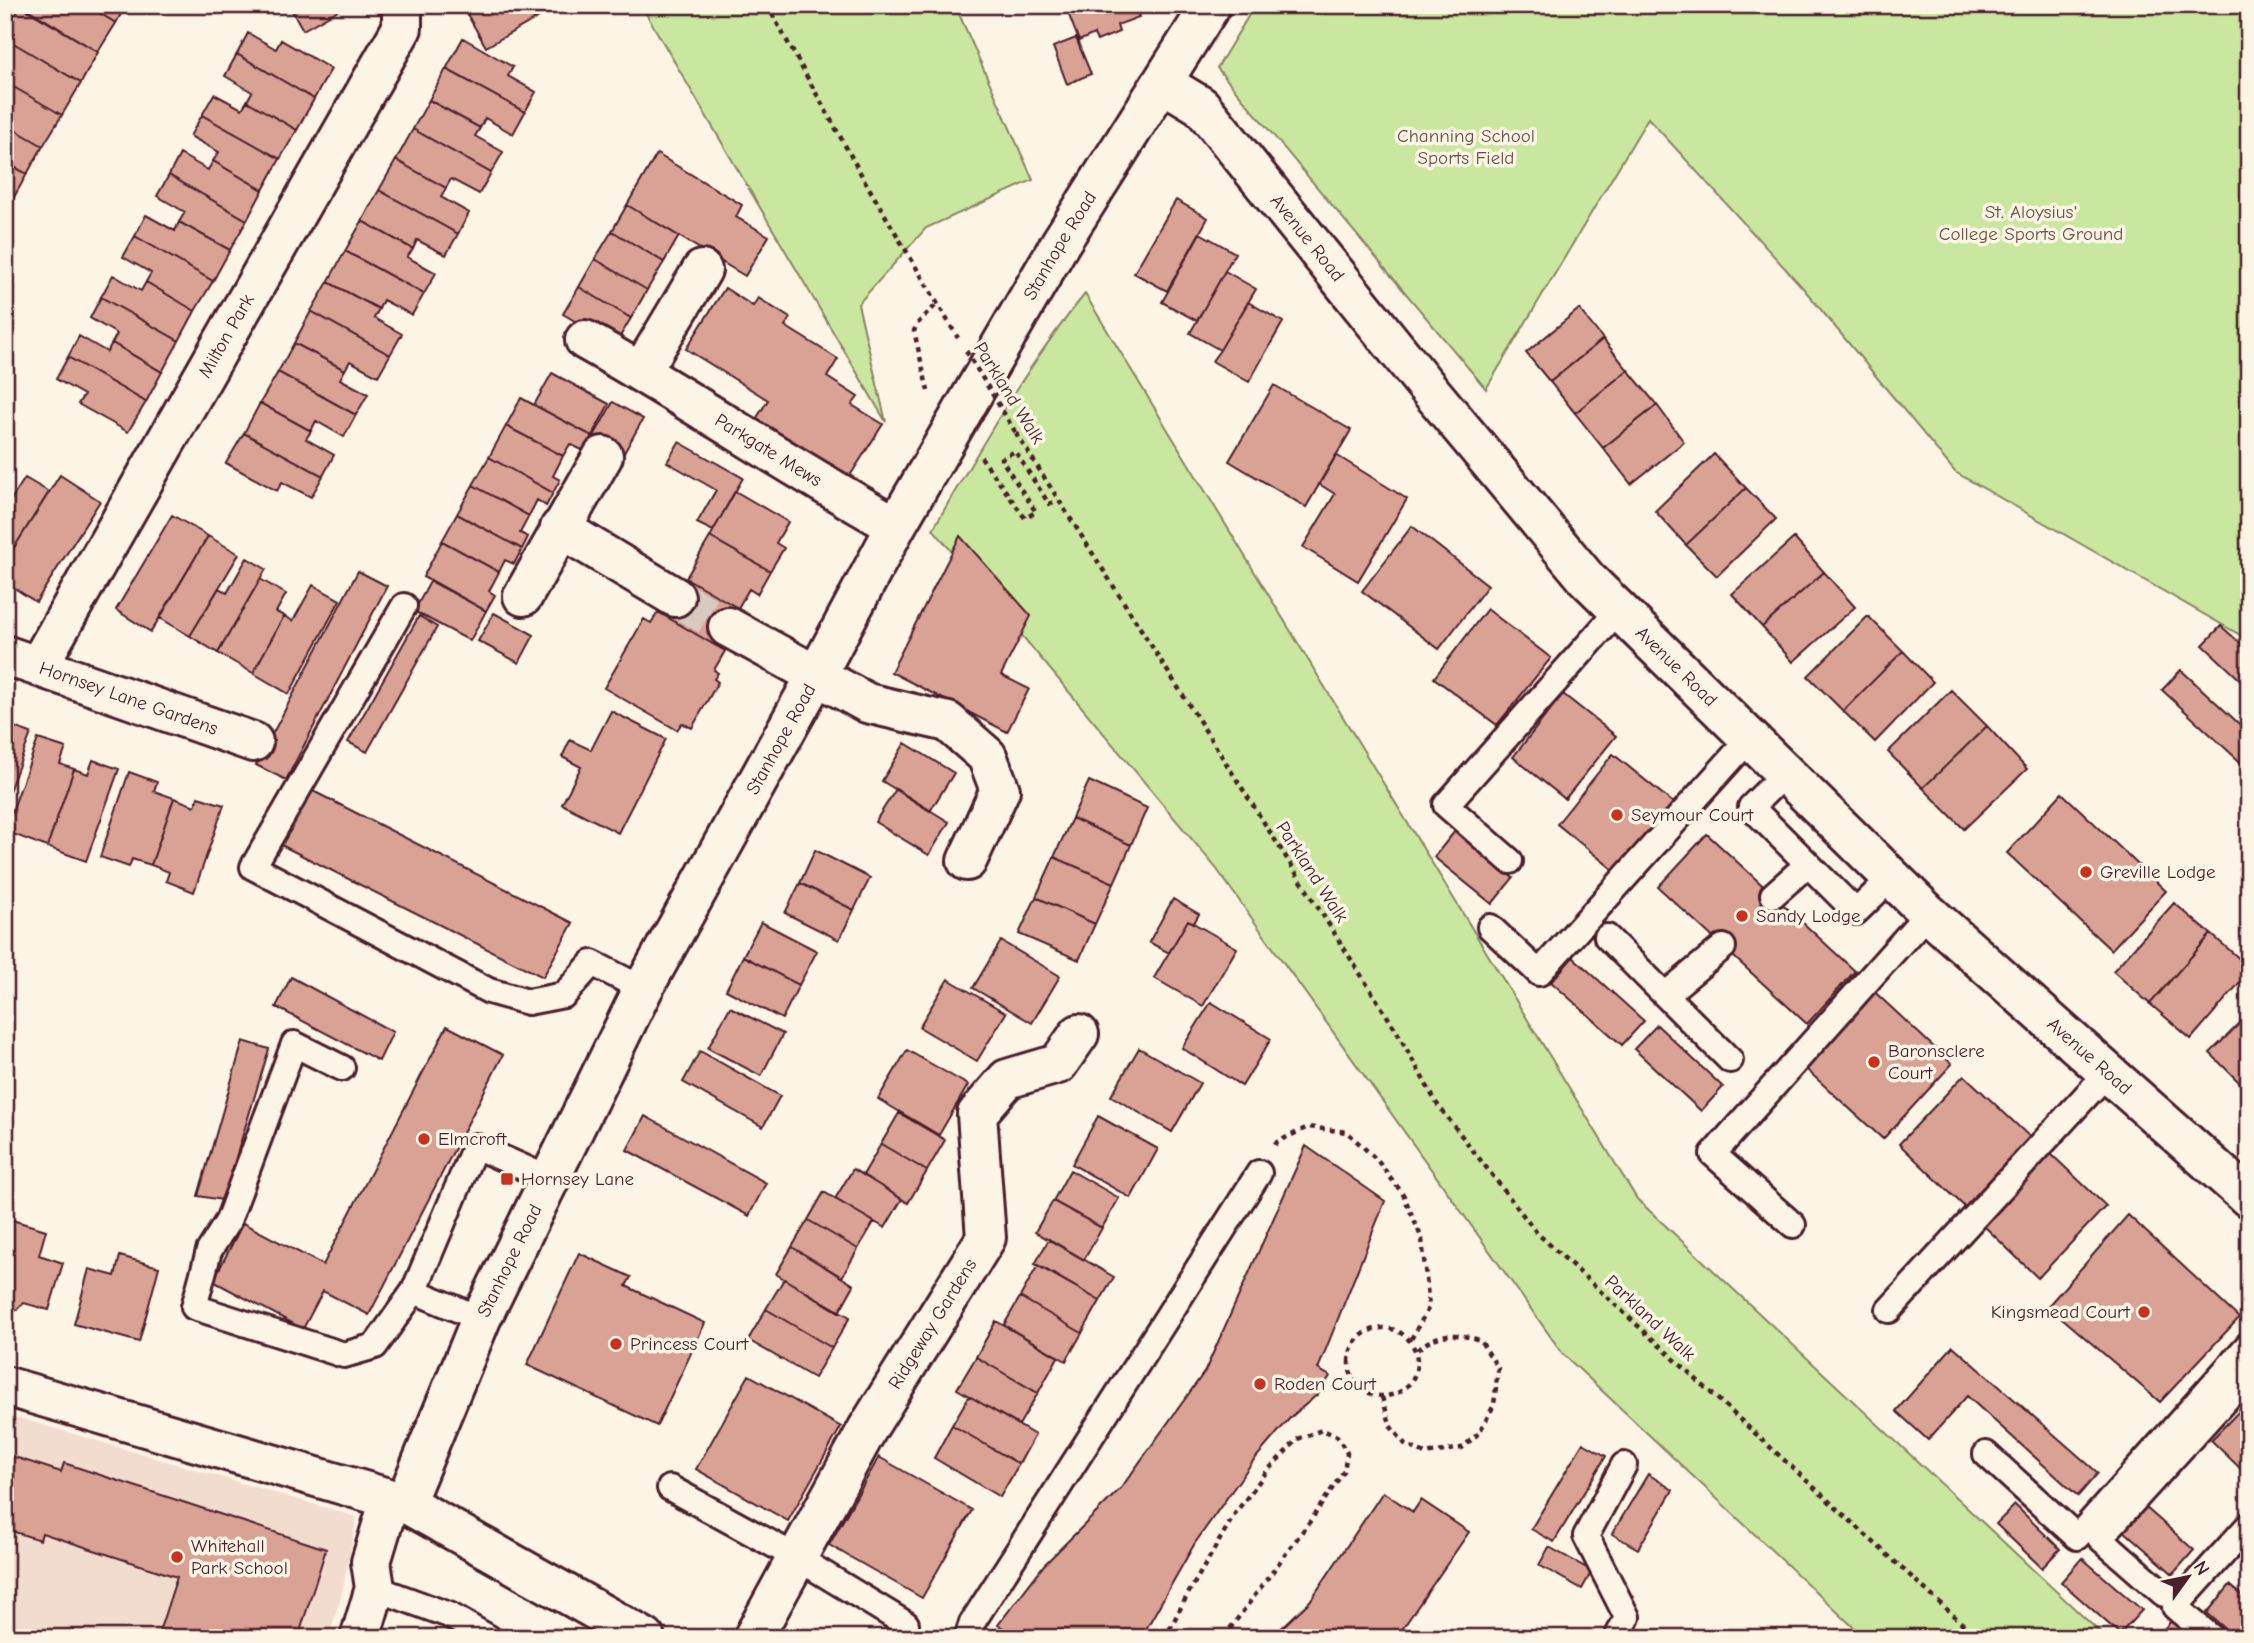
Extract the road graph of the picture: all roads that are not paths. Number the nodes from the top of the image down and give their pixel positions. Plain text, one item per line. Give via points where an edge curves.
1 (400, 5) edge
2 (1211, 5) edge
3 (1163, 83) junction
4 (702, 270) dead end
5 (585, 340) dead end
6 (641, 372) junction
7 (603, 456) dead end
8 (896, 526) junction
9 (560, 528) junction
10 (523, 596) dead end
11 (675, 597) tunnel mouth
12 (404, 606) dead end
13 (1619, 610) junction
14 (728, 627) tunnel mouth
15 (22, 661) edge
16 (816, 676) junction
17 (1750, 738) junction
18 (253, 742) dead end
19 (1785, 773) junction
20 (967, 861) dead end
21 (1510, 861) dead end
22 (1808, 864) junction
23 (1892, 877) junction
24 (1773, 895) dead end
25 (1928, 913) junction
26 (1490, 927) dead end
27 (1606, 937) dead end
28 (1723, 947) dead end
29 (643, 989) junction
30 (1665, 995) junction
31 (1079, 1034) dead end
32 (1730, 1060) dead end
33 (342, 1068) dead end
34 (2108, 1072) junction
35 (1259, 1173) road end
36 (549, 1179) junction
37 (2249, 1198) edge
38 (1793, 1225) dead end
39 (414, 1291) junction
40 (1889, 1310) dead end
41 (481, 1319) junction
42 (2249, 1344) edge
43 (2249, 1374) edge
44 (5, 1386) edge
45 (1986, 1454) dead end
46 (1624, 1465) dead end
47 (670, 1488) dead end
48 (397, 1501) junction
49 (2249, 1525) edge
50 (796, 1557) junction
51 (375, 1588) junction
52 (2164, 1594) dead end
53 (906, 1624) dead end
54 (360, 1638) edge
55 (489, 1638) edge
56 (645, 1638) edge
57 (753, 1638) edge
58 (967, 1638) edge
59 (1617, 1638) edge
60 (2212, 1638) edge

1 - 15 street, Milton Park via 402,28
2 - 3 street, Stanhope Road
3 - 8 street, Stanhope Road via 1061,242
3 - 13 street, Avenue Road via 1201,106 1423,382 1587,579
4 - 6 street
5 - 6 street, Parkgate Mews
6 - 8 street, Parkgate Mews
7 - 9 street
8 - 16 street, Stanhope Road
9 - 10 street
9 - 11 street
12 - 29 lane via 253,867 489,991 528,1002 564,995 592,964
13 - 17 street, Avenue Road
13 - 21 lane via 1446,804
14 - 16 street
15 - 18 street, Hornsey Lane Gardens
16 - 20 street via 867,703 948,722 988,756 1000,790
16 - 29 street, Stanhope Road
17 - 19 street, Avenue Road
17 - 26 lane via 1539,973
19 - 22 lane via 1751,807
19 - 23 street, Avenue Road
22 - 23 lane via 1856,912
22 - 24 lane
23 - 25 street, Avenue Road
25 - 34 street, Avenue Road
25 - 38 lane via 1713,1154
27 - 30 lane
28 - 30 lane
29 - 36 street, Stanhope Road
30 - 32 lane
31 - 50 street, Ridgeway Gardens via 1059,1064 1007,1079 976,1114 986,1238 868,1428
33 - 39 lane via 294,1045 229,1221 209,1251 194,1307 344,1355 374,1346
34 - 37 street, Avenue Road
34 - 40 lane
35 - 58 lane via 972,1623
36 - 39 lane via 475,1146
36 - 41 street, Stanhope Road
39 - 41 lane
41 - 48 street, Stanhope Road
42 - 45 lane via 2077,1537
43 - 52 lane via 2100,1538
44 - 48 street
46 - 59 lane via 1586,1536 1627,1617
47 - 50 lane
48 - 51 street, Stanhope Road via 371,1562
48 - 56 street
49 - 60 lane via 2175,1607
50 - 53 lane
50 - 57 street, Ridgeway Gardens
51 - 54 street, Stanhope Road
51 - 55 lane via 449,1615

